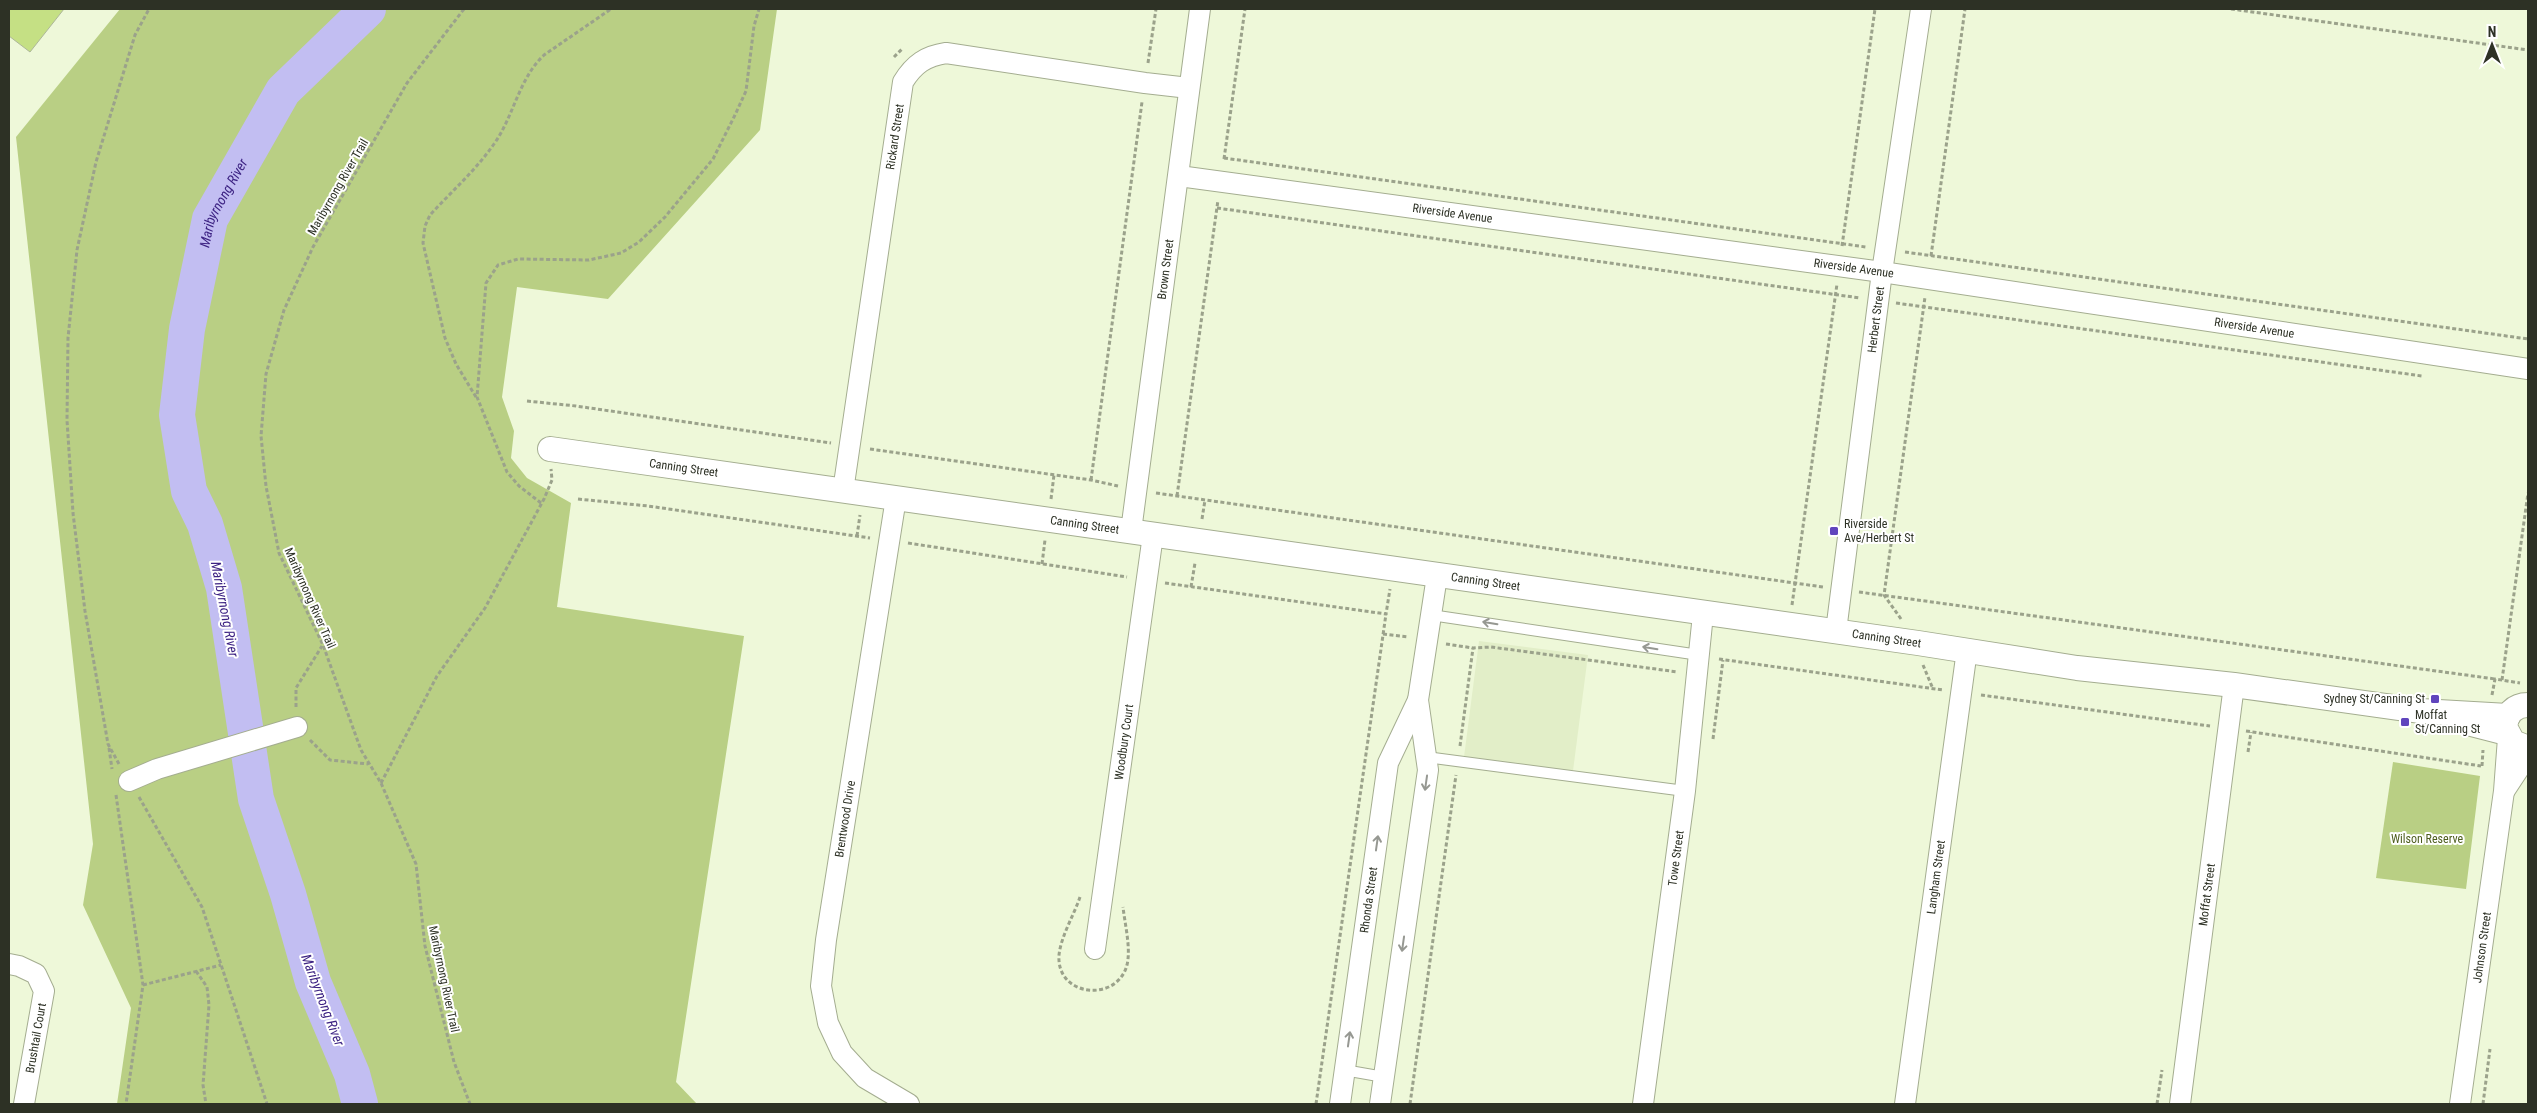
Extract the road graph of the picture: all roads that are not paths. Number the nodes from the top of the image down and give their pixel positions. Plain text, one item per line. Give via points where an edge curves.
1 (1200, 9) edge
2 (1921, 9) edge
3 (1189, 88) junction
4 (1179, 176) junction
5 (1882, 272) junction
6 (2528, 369) edge
7 (550, 449) road end
8 (854, 492) junction
9 (896, 498) junction
10 (1142, 533) junction
11 (1437, 576) junction
12 (1431, 614) junction
13 (1703, 614) junction
14 (1836, 631) junction
15 (1967, 650) junction
16 (1699, 655) junction
17 (2234, 685) junction
18 (1418, 700) junction
19 (2518, 720) edge
20 (297, 727) dead end
21 (2528, 755) edge
22 (1426, 757) junction
23 (119, 782) road end
24 (1685, 792) junction
25 (2504, 792) junction
26 (1095, 949) dead end
27 (9, 964) edge
28 (1344, 1070) junction
29 (1384, 1077) junction
30 (24, 1104) edge
31 (909, 1104) edge
32 (1340, 1104) edge
33 (1380, 1104) edge
34 (1643, 1104) edge
35 (1905, 1104) edge
36 (2180, 1104) edge
37 (2460, 1104) edge

1 - 3 street, Brown Street
2 - 5 street, Herbert Street
3 - 4 street, Brown Street
3 - 8 street, Rickard Street via 1143,93 946,53 918,62 909,72 903,82
4 - 5 street, Riverside Avenue
4 - 10 street, Brown Street via 1137,490
5 - 6 street, Riverside Avenue
5 - 14 street, Herbert Street
7 - 8 street, Canning Street
8 - 9 street, Canning Street
9 - 10 street, Canning Street
9 - 31 street, Brentwood Drive via 821,986 828,1023 842,1053 865,1078
10 - 11 street, Canning Street
10 - 26 street, Woodbury Court via 1147,580
11 - 12 street, Rhonda Street
11 - 13 street, Canning Street
16 -> 12 lane
12 - 18 street, Rhonda Street
13 - 14 street, Canning Street
13 - 16 street, Towe Street
14 - 15 street, Canning Street
15 - 17 street, Canning Street via 2077,668
15 - 35 street, Langham Street
16 - 24 street, Towe Street
17 - 19 street, Canning Street via 2421,711
17 - 36 street, Moffat Street
18 - 22 street, Rhonda Street
28 -> 18 street, Rhonda Street via 1388,763
19 - 25 street, Johnson Street
20 - 23 street
21 - 25 street, Johnson Street
22 - 24 lane
22 -> 29 street, Rhonda Street via 1428,770
24 - 34 street, Towe Street
25 - 37 street, Johnson Street
27 - 30 street, Brushtail Court via 36,974 44,990
28 - 29 lane
28 - 32 street, Rhonda Street
29 - 33 street, Rhonda Street

